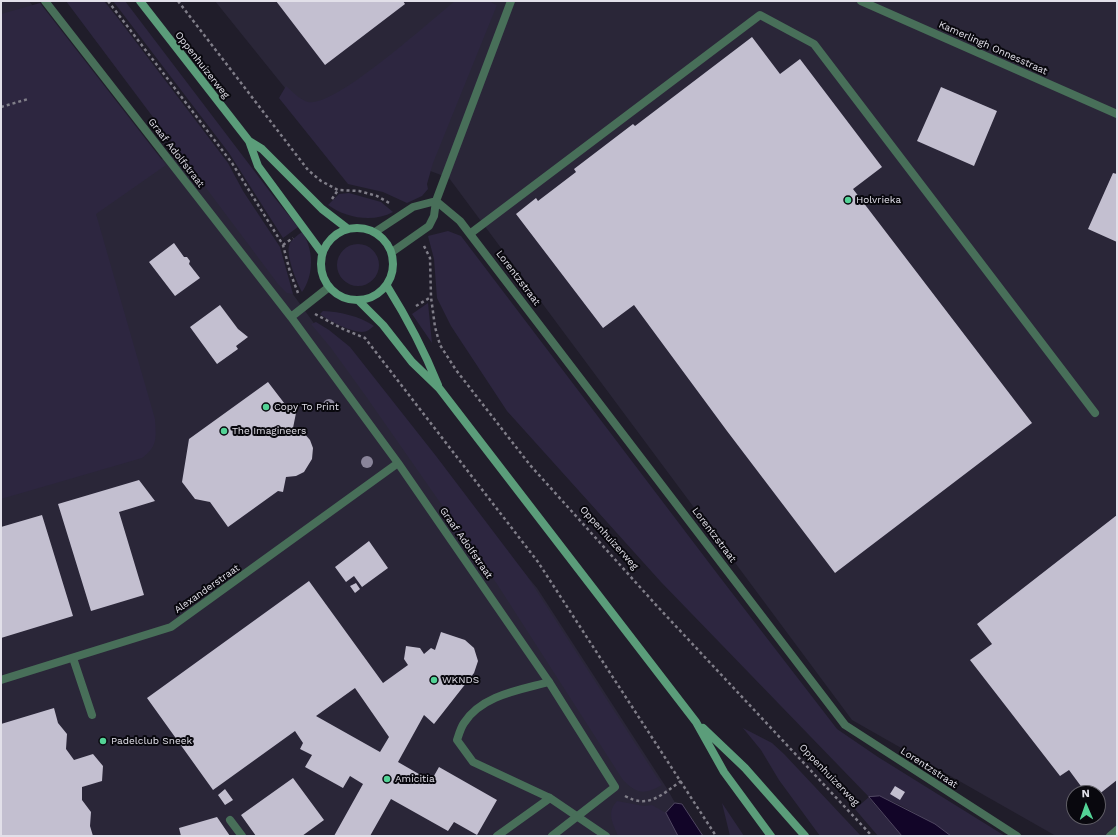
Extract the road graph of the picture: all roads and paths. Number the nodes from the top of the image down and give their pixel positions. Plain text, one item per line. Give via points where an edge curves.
1 (45, 1) edge
2 (108, 1) edge
3 (140, 1) edge
4 (178, 1) edge
5 (512, 1) edge
6 (861, 1) edge
7 (28, 99) dead end
8 (1, 107) edge
9 (1117, 114) edge
10 (248, 141) junction
11 (436, 201) junction
12 (402, 214) junction
13 (348, 229) junction
14 (375, 232) junction
15 (471, 232) junction
16 (418, 235) junction
17 (392, 252) junction
18 (322, 253) junction
19 (387, 286) junction
20 (329, 287) junction
21 (359, 301) junction
22 (307, 305) junction
23 (291, 317) junction
24 (439, 388) junction
25 (1095, 413) dead end
26 (398, 463) junction
27 (73, 658) junction
28 (1, 680) edge
29 (549, 682) junction
30 (92, 715) dead end
31 (696, 722) junction
32 (681, 782) junction
33 (615, 787) junction
34 (550, 798) junction
35 (579, 816) junction
36 (230, 820) dead end
37 (1117, 830) edge
38 (242, 836) edge
39 (497, 836) edge
40 (552, 836) edge
41 (606, 836) edge
42 (716, 836) edge
43 (771, 836) edge
44 (805, 836) edge
45 (872, 836) edge
46 (1017, 836) edge
47 (1110, 836) edge

1 - 23 street, Graaf Adolfstraat
2 - 22 path via 232,163 283,245 295,288
3 - 10 main road, Oppenhuizerweg
4 - 12 path via 308,170 338,190 359,191 377,196
5 - 11 street
6 - 9 street, Kamerlingh Onnesstraat
7 - 8 path
10 - 13 main road, Oppenhuizerweg via 262,149 322,209
10 - 18 main road, Oppenhuizerweg via 258,166
11 - 12 street via 423,203
11 - 15 street, Lorentzstraat
11 - 16 street via 434,216 429,226
12 - 14 street
13 - 14 main road via 362,228
13 - 18 main road via 332,238
14 - 17 main road via 386,240
15 - 25 street via 760,16 814,44
15 - 46 street, Lorentzstraat via 845,725
16 - 17 street
16 - 45 path, Oppenhuizerweg via 430,258 434,327 440,345 456,370 530,465 657,606
17 - 19 main road via 394,264
18 - 20 main road via 321,271
19 - 21 main road via 374,296
19 - 24 main road via 404,312
20 - 21 main road via 348,299
20 - 22 street
21 - 24 main road via 383,325 412,362
22 - 23 street
22 - 32 path via 325,321 365,338 538,562
23 - 26 street, Graaf Adolfstraat
24 - 31 main road
26 - 27 street, Alexanderstraat via 171,627
26 - 29 street, Graaf Adolfstraat
27 - 28 street, Alexanderstraat
27 - 30 street
29 - 33 street, Graaf Adolfstraat
29 - 34 street via 507,693 480,706 464,722 457,740 473,762
31 - 43 main road via 724,772
31 - 44 main road via 745,768
32 - 33 path via 652,801 646,802 626,797
32 - 42 path
33 - 35 street
34 - 35 street
34 - 39 street
35 - 40 street
35 - 41 street
36 - 38 street
37 - 47 street

